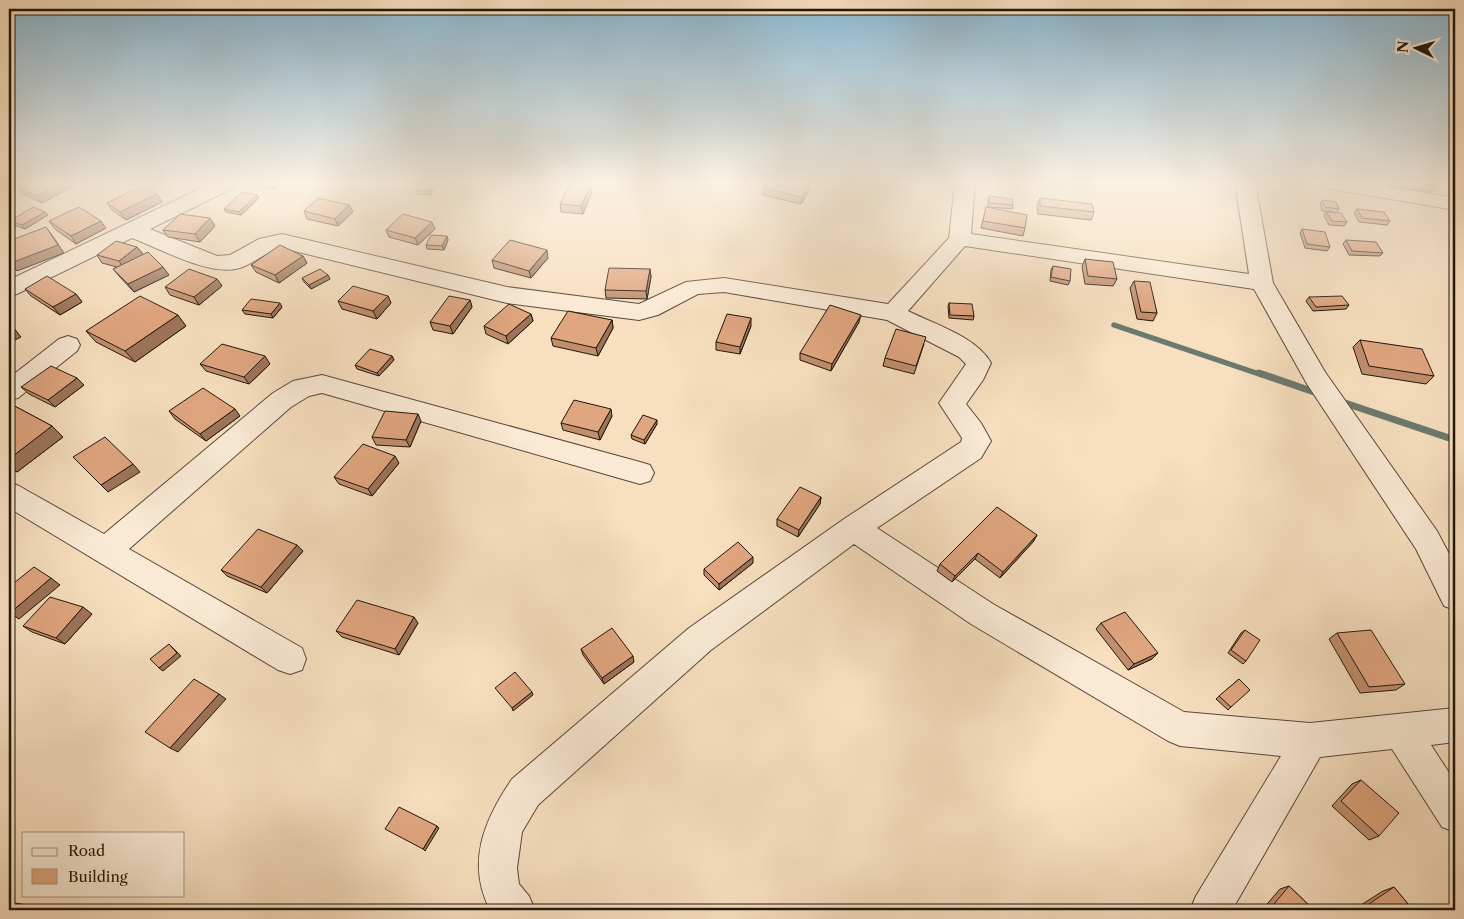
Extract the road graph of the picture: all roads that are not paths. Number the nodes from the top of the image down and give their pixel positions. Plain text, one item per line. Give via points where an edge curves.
1 (142, 225) edge
2 (961, 225) edge
3 (1252, 225) edge
4 (132, 230) junction
5 (960, 239) junction
6 (1262, 283) junction
7 (9, 289) edge
8 (892, 312) junction
9 (68, 345) dead end
10 (9, 391) edge
11 (640, 473) dead end
12 (9, 494) edge
13 (854, 528) junction
14 (106, 551) junction
15 (1455, 596) edge
16 (290, 659) dead end
17 (1455, 725) edge
18 (1401, 731) junction
19 (1310, 741) junction
20 (1455, 814) edge
21 (515, 910) edge
22 (1210, 910) edge

1 - 4 street
2 - 5 street
3 - 6 street
4 - 7 street
4 - 8 street via 215,263 236,262 267,244 282,240 507,295 639,312 650,310 694,287 724,285
5 - 6 street
5 - 8 street
6 - 15 street via 1316,378 1427,540
8 - 13 street via 968,351 979,363 952,403 977,441 971,450
9 - 10 street
11 - 14 street via 322,384 302,388 282,400
12 - 14 street
13 - 19 street via 982,614 1180,729
13 - 21 street via 700,638 525,792 507,822 498,855 497,880
14 - 16 street
17 - 18 street
18 - 19 street
18 - 20 street
19 - 22 street

